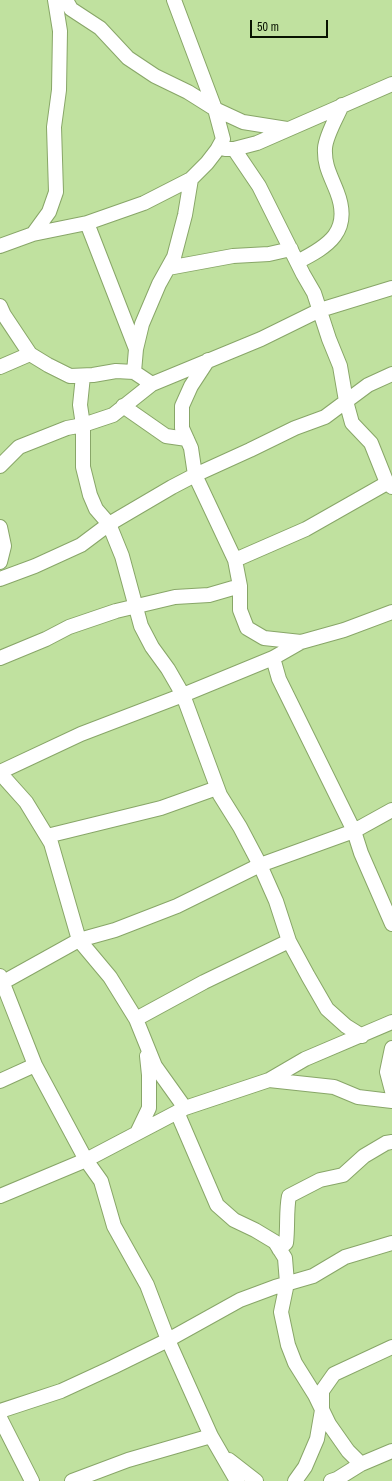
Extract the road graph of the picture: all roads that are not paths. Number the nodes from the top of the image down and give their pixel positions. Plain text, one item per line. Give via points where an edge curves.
1 (54, 0) edge
2 (66, 0) edge
3 (174, 0) edge
4 (392, 84) edge
5 (342, 105) junction
6 (215, 109) junction
7 (287, 129) junction
8 (234, 149) junction
9 (217, 150) junction
10 (191, 179) junction
11 (87, 223) junction
12 (33, 234) junction
13 (0, 246) edge
14 (291, 249) junction
15 (297, 262) junction
16 (168, 268) junction
17 (392, 288) edge
18 (0, 306) edge
19 (320, 310) junction
20 (136, 349) junction
21 (30, 354) junction
22 (208, 360) junction
23 (0, 367) edge
24 (134, 372) junction
25 (392, 374) edge
26 (83, 376) junction
27 (152, 384) junction
28 (346, 401) junction
29 (123, 406) junction
30 (83, 425) junction
31 (187, 439) junction
32 (0, 466) edge
33 (195, 475) junction
34 (389, 485) edge
35 (109, 524) junction
36 (0, 526) edge
37 (235, 560) junction
38 (0, 562) edge
39 (0, 579) edge
40 (240, 586) junction
41 (136, 606) junction
42 (392, 613) edge
43 (301, 642) junction
44 (0, 658) edge
45 (273, 658) junction
46 (183, 695) junction
47 (0, 772) edge
48 (217, 788) junction
49 (392, 810) edge
50 (354, 831) junction
51 (47, 836) junction
52 (260, 865) junction
53 (389, 908) edge
54 (392, 924) edge
55 (79, 940) junction
56 (289, 941) junction
57 (1, 981) edge
58 (136, 1019) junction
59 (392, 1022) edge
60 (362, 1036) junction
61 (145, 1041) junction
62 (392, 1048) edge
63 (35, 1066) junction
64 (269, 1080) junction
65 (0, 1082) edge
66 (392, 1091) edge
67 (392, 1101) edge
68 (181, 1110) junction
69 (137, 1133) junction
70 (392, 1142) edge
71 (86, 1160) junction
72 (0, 1196) edge
73 (392, 1242) edge
74 (279, 1248) junction
75 (287, 1283) junction
76 (168, 1340) junction
77 (392, 1347) edge
78 (322, 1410) junction
79 (0, 1411) edge
80 (0, 1418) edge
81 (211, 1436) junction
82 (392, 1451) edge
83 (221, 1454) junction
84 (361, 1464) junction
85 (336, 1480) edge
86 (32, 1481) edge
87 (72, 1481) edge
88 (237, 1481) edge
89 (256, 1481) edge
90 (295, 1481) edge

1 - 12 street via 60,31 59,90 54,127 56,192 49,212
2 - 6 street via 71,8 100,28 128,58
3 - 6 street
4 - 5 street
5 - 7 street
5 - 15 street via 325,147 327,170 342,209 340,227 332,240 318,252
6 - 7 street via 243,122
6 - 9 street via 223,139
7 - 8 street via 257,143
8 - 9 street
8 - 14 street via 259,186
9 - 10 street
10 - 11 street via 144,203
10 - 16 street via 185,215 174,257
11 - 12 street
11 - 20 street
12 - 13 street
14 - 15 street
14 - 16 street
15 - 19 street
16 - 20 street via 142,324
17 - 19 street
18 - 21 street
19 - 22 street via 261,339
19 - 28 street via 340,366
20 - 24 street
21 - 23 street
21 - 26 street via 70,376
22 - 27 street
22 - 31 street via 191,386 182,406 182,428
24 - 26 street via 116,371
24 - 27 street
25 - 28 street via 368,385
26 - 30 street via 80,405
27 - 29 street
28 - 33 street via 325,417 295,428
28 - 34 street via 352,423 371,442
29 - 30 street via 113,414
29 - 31 street via 166,436
30 - 32 street via 67,428 19,447
30 - 35 street via 83,467 90,495 96,509
31 - 33 street
33 - 35 street
33 - 37 street
34 - 37 street via 306,529
35 - 39 street via 81,545
35 - 41 street via 122,556
36 - 38 street via 4,546
37 - 40 street
40 - 41 street via 209,595 175,597
40 - 43 street via 240,610 247,628 264,638
41 - 44 street via 69,627
41 - 46 street via 141,626 152,647
42 - 43 street
43 - 45 street
45 - 46 street
45 - 50 street via 279,679
46 - 47 street via 81,734
46 - 48 street
47 - 51 street via 26,802
48 - 51 street via 161,808
48 - 52 street
49 - 50 street
50 - 52 street
50 - 53 street via 361,853
51 - 55 street
52 - 55 street via 177,906 115,930
52 - 56 street via 276,901
53 - 54 street
55 - 57 street
55 - 58 street via 110,977
56 - 58 street via 204,982
56 - 60 street via 327,1009
57 - 63 street
58 - 61 street
59 - 60 street
60 - 64 street via 305,1060
61 - 68 street via 155,1066
61 - 69 street via 149,1108
62 - 66 street via 387,1072
63 - 65 street
63 - 71 street
64 - 67 street via 334,1087 358,1097
64 - 68 street
68 - 69 street
68 - 74 street via 217,1205 234,1220 275,1242
69 - 71 street
70 - 74 street via 364,1156 344,1175 320,1180 289,1196 286,1210 286,1243
71 - 72 street
71 - 76 street via 101,1181 114,1226 147,1285
73 - 75 street via 345,1257 313,1276
74 - 75 street via 285,1258
75 - 76 street via 240,1300
75 - 78 street via 281,1312 288,1345 295,1363
76 - 79 street via 61,1390
76 - 81 street
77 - 78 street via 334,1374 322,1391
78 - 84 street via 328,1424
78 - 90 street via 317,1439 305,1467
80 - 86 street
81 - 83 street
81 - 87 street via 128,1460
82 - 84 street
83 - 88 street
83 - 89 street
84 - 85 street

